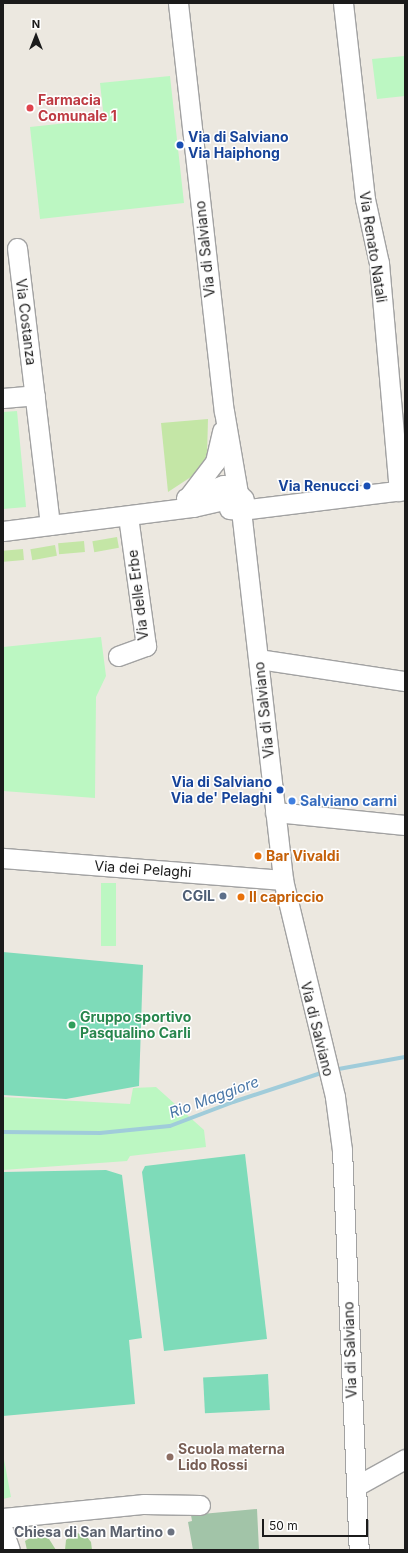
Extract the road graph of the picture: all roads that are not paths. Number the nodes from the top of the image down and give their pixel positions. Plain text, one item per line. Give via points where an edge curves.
1 (178, 3) edge
2 (343, 3) edge
3 (17, 248) dead end
4 (35, 395) junction
5 (3, 398) edge
6 (224, 411) junction
7 (402, 490) edge
8 (191, 502) junction
9 (245, 504) junction
10 (128, 517) junction
11 (50, 525) junction
12 (3, 531) edge
13 (118, 656) dead end
14 (259, 659) junction
15 (405, 681) edge
16 (275, 812) junction
17 (405, 825) edge
18 (3, 858) edge
19 (283, 880) junction
20 (405, 1459) edge
21 (358, 1485) junction
22 (200, 1505) dead end
23 (3, 1518) edge
24 (3, 1530) edge
25 (10, 1550) edge
26 (359, 1550) edge

1 - 6 street, Via di Salviano
2 - 7 street, Via Renato Natali via 365,199 379,263
3 - 4 street, Via Costanza
4 - 5 street
4 - 11 street, Via Costanza
6 - 8 street via 215,462
6 - 9 street, Via di Salviano
7 - 9 street
8 - 9 street via 229,499
8 - 10 street via 154,513
9 - 14 street, Via di Salviano
10 - 11 street
10 - 13 street, Via delle Erbe via 146,646
11 - 12 street
14 - 15 street
14 - 16 street, Via di Salviano
16 - 17 street
16 - 19 street, Via di Salviano
18 - 19 street, Via dei Pelaghi
19 - 21 street, Via di Salviano via 333,1089 342,1150
20 - 21 street
21 - 26 street, Via di Salviano
22 - 23 street via 144,1504
24 - 25 street

